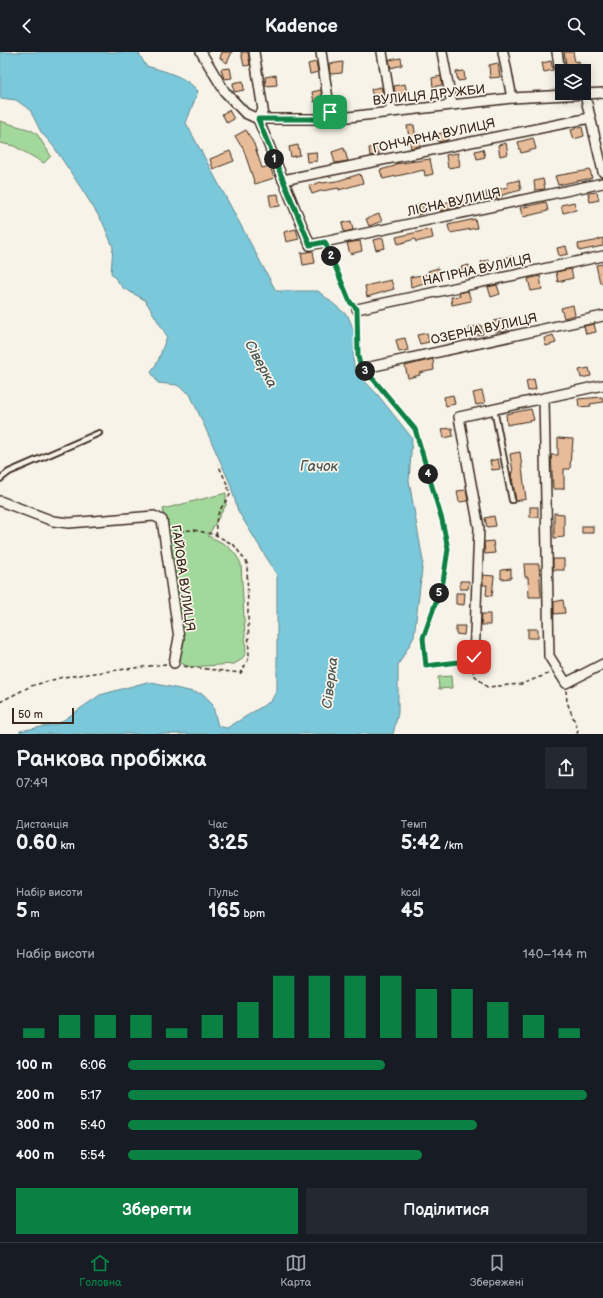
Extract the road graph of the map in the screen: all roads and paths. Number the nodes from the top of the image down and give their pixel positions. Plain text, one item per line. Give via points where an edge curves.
1 (201, 52) edge
2 (254, 52) edge
3 (321, 52) edge
4 (382, 52) edge
5 (442, 52) edge
6 (503, 52) edge
7 (557, 52) edge
8 (559, 64) edge
9 (603, 93) edge
10 (591, 94) edge
11 (555, 96) edge
12 (512, 98) junction
13 (586, 100) edge
14 (452, 105) junction
15 (392, 112) junction
16 (590, 118) junction
17 (258, 119) junction
18 (331, 119) junction
19 (603, 172) edge
20 (283, 180) junction
21 (603, 183) edge
22 (325, 242) junction
23 (603, 256) edge
24 (357, 309) junction
25 (603, 316) edge
26 (370, 367) dead end
27 (603, 385) edge
28 (544, 398) junction
29 (494, 409) junction
30 (99, 433) dead end
31 (218, 464) dead end
32 (0, 479) edge
33 (512, 500) dead end
34 (0, 501) edge
35 (217, 536) dead end
36 (474, 660) junction
37 (174, 663) dead end
38 (603, 664) edge
39 (558, 671) junction
40 (566, 682) junction
41 (577, 734) edge

1 - 17 street via 225,92 245,113
2 - 17 street via 263,110
3 - 18 street
4 - 15 street
5 - 14 street
6 - 12 street
7 - 8 street
9 - 10 street, ВУЛИЦЯ ДРУЖБИ
11 - 12 street, ВУЛИЦЯ ДРУЖБИ
12 - 14 street, ВУЛИЦЯ ДРУЖБИ
13 - 16 street
14 - 15 street, ВУЛИЦЯ ДРУЖБИ
15 - 18 street, ВУЛИЦЯ ДРУЖБИ
16 - 19 street
16 - 20 street, ГОНЧАРНА ВУЛИЦЯ
17 - 18 street, ВУЛИЦЯ ДРУЖБИ
17 - 20 street
20 - 22 street, ЛІСНА ВУЛИЦЯ via 310,245
21 - 22 street, ЛІСНА ВУЛИЦЯ
22 - 24 path via 350,302
23 - 24 street, НАГІРНА ВУЛИЦЯ
24 - 36 path via 358,356 361,368 415,429 448,549 443,582 423,638 426,666
25 - 26 street, ОЗЕРНА ВУЛИЦЯ
27 - 28 street
28 - 29 street
28 - 39 street via 549,656
29 - 33 lane
29 - 36 street via 459,417 479,528
30 - 32 lane via 9,472
31 - 35 path via 230,495 217,515
34 - 37 street, ГАЙОВА ВУЛИЦЯ via 63,523 154,516 162,520 179,638
36 - 39 path via 473,674 487,687 521,684
38 - 40 street
39 - 40 street
40 - 41 path via 567,702 578,730

